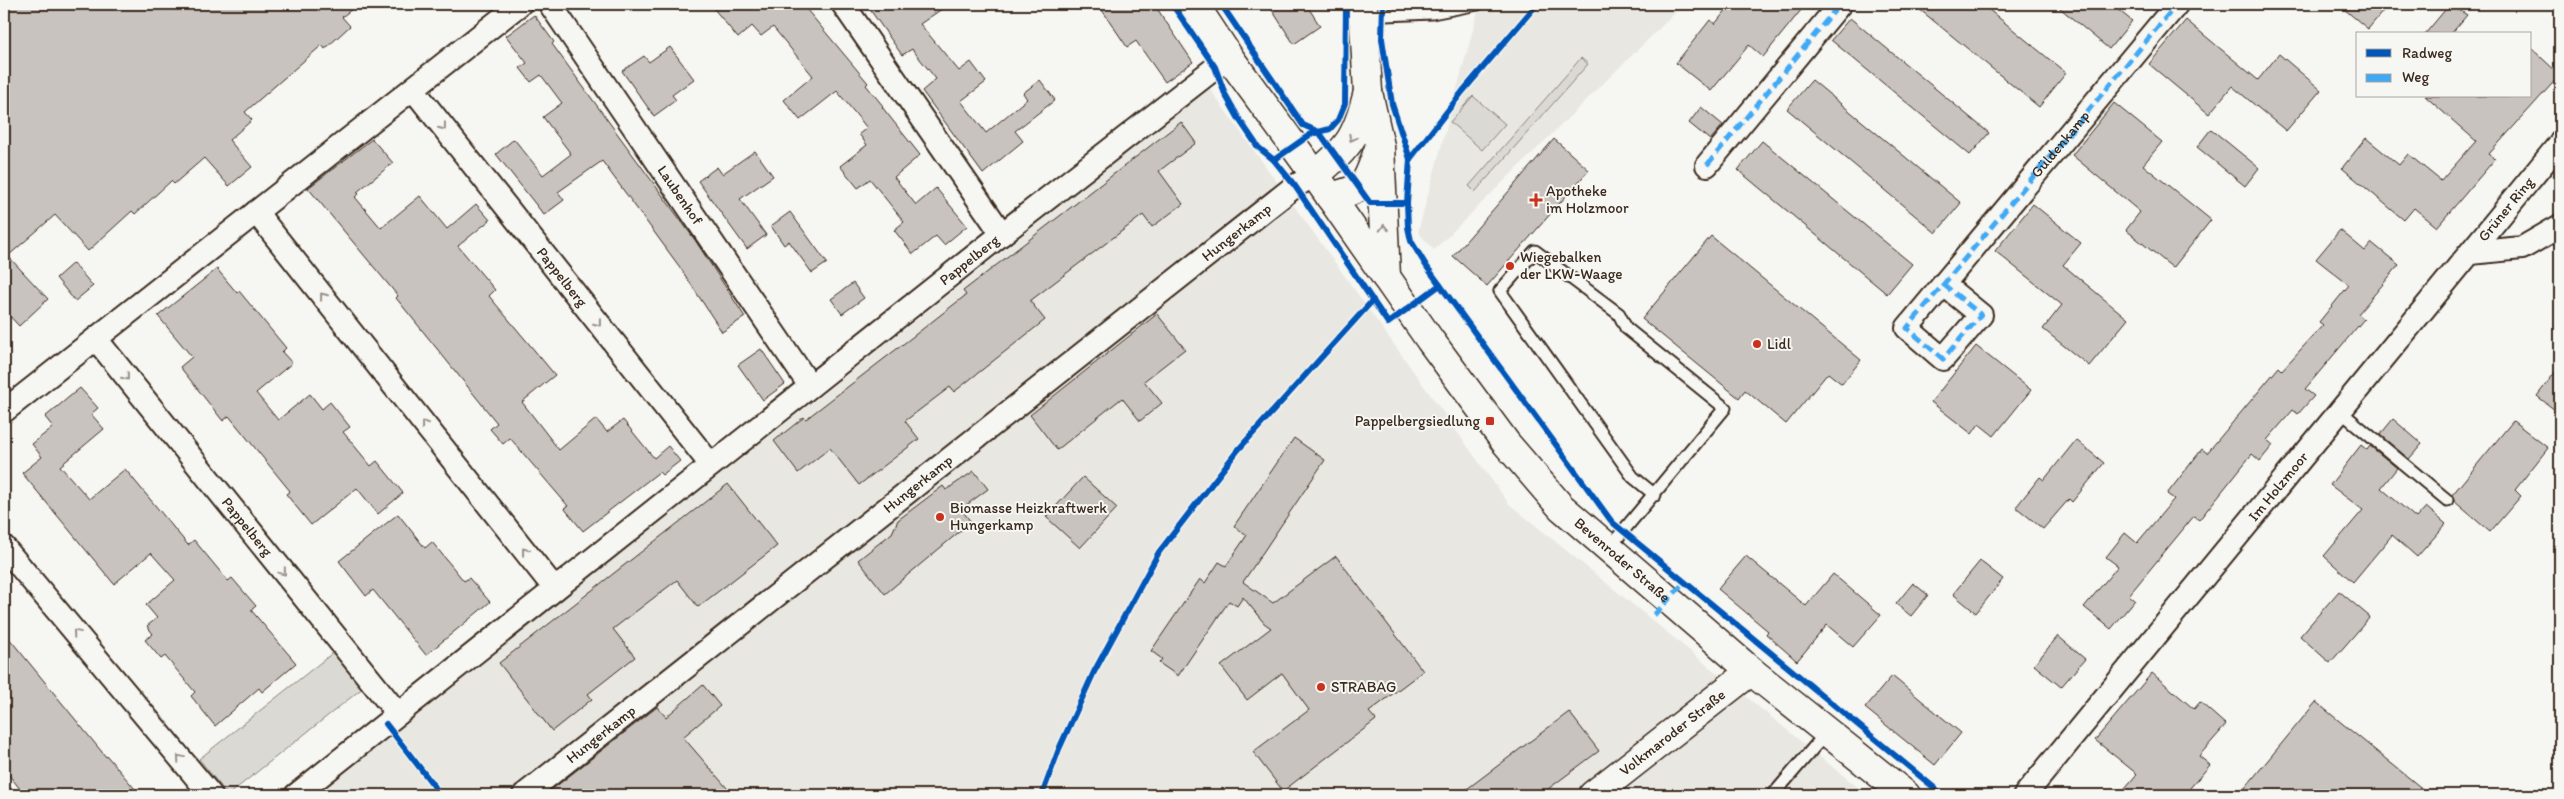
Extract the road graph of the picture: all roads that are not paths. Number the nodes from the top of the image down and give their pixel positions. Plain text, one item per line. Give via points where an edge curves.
1 (520, 4) edge
2 (550, 4) edge
3 (843, 4) edge
4 (1194, 4) edge
5 (1478, 4) edge
6 (1840, 4) edge
7 (2177, 4) edge
8 (1363, 10) edge
9 (1229, 57) junction
10 (413, 89) junction
11 (1368, 92) junction
12 (2560, 143) edge
13 (1380, 146) junction
14 (1707, 165) dead end
15 (1323, 186) junction
16 (256, 212) junction
17 (2560, 226) edge
18 (1002, 234) junction
19 (2470, 253) junction
20 (1386, 277) junction
21 (1943, 284) dead end
22 (96, 339) junction
23 (810, 386) junction
24 (2340, 411) junction
25 (4, 412) edge
26 (711, 465) junction
27 (1655, 494) junction
28 (2447, 500) dead end
29 (4, 547) edge
30 (1609, 548) junction
31 (555, 590) junction
32 (1751, 671) junction
33 (398, 714) junction
34 (1828, 732) junction
35 (211, 795) edge
36 (296, 795) edge
37 (524, 795) edge
38 (1594, 795) edge
39 (1774, 795) edge
40 (1905, 795) edge
41 (2025, 795) edge

1 - 10 street
2 - 23 street, Laubenhof
3 - 18 street
4 - 9 main road, Bevenroder Straße
5 - 8 lane via 1432,13
6 - 14 street
7 - 21 street, Güldenkamp
8 - 11 main road
9 - 15 main road, Bevenroder Straße
9 - 18 street, Pappelberg
10 - 16 street
10 -> 26 street, Pappelberg
11 - 13 main road
11 -> 15 main road via 1360,123
12 - 19 street, Grüner Ring
13 - 15 main road via 1369,176 1359,190
20 -> 13 main road
15 - 20 main road, Bevenroder Straße
15 - 37 street, Hungerkamp via 1287,192
16 - 22 street
31 -> 16 street
17 - 19 street via 2522,248
18 - 23 street, Pappelberg
19 - 24 street, Im Holzmoor
20 - 30 main road, Bevenroder Straße via 1506,443 1561,507
22 - 25 street
22 -> 33 street, Pappelberg
23 - 26 street, Pappelberg
24 - 28 lane
24 - 41 street, Im Holzmoor
26 - 31 street, Pappelberg
27 - 27 lane via 1725,408 1626,328 1619,314 1535,251 1500,291 1633,477
27 - 30 lane
35 -> 29 street
30 - 32 main road, Bevenroder Straße
31 - 33 street, Pappelberg
32 - 34 main road, Bevenroder Straße
32 - 38 main road, Volkmaroder Straße
33 - 36 street, Pappelberg
34 - 39 lane
34 - 40 main road, Bevenroder Straße

